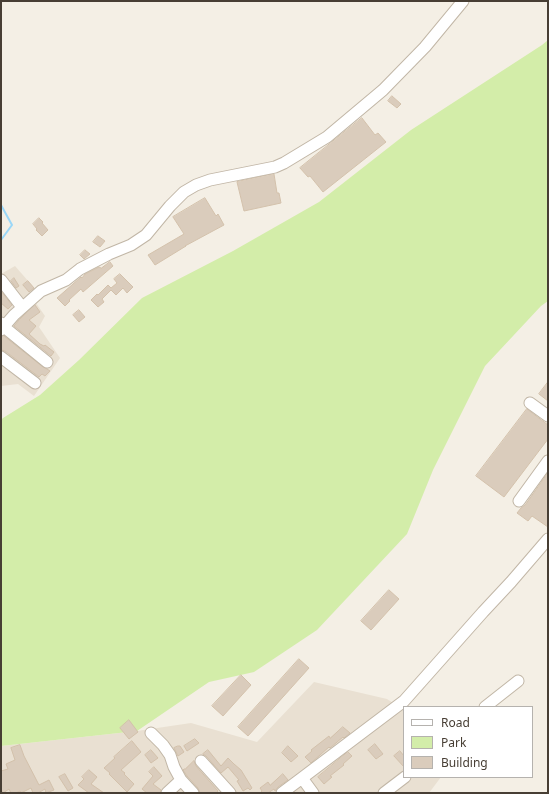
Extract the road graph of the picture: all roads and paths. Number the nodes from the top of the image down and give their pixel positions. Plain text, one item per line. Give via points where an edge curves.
1 (459, 3) edge
2 (1, 280) edge
3 (22, 307) junction
4 (2, 327) edge
5 (1, 357) edge
6 (47, 362) dead end
7 (35, 383) dead end
8 (530, 403) dead end
9 (548, 416) edge
10 (548, 461) edge
11 (519, 501) dead end
12 (548, 539) edge
13 (518, 681) dead end
14 (407, 704) edge
15 (486, 706) edge
16 (403, 707) edge
17 (151, 733) dead end
18 (202, 761) dead end
19 (302, 778) junction
20 (404, 778) edge
21 (181, 780) junction
22 (167, 793) edge
23 (193, 793) edge
24 (230, 793) edge
25 (282, 793) edge
26 (313, 793) edge
27 (384, 793) edge

1 - 3 street via 425,47 383,90 327,137 275,168 196,185 184,192 170,206 146,235 80,269 66,280 41,292
2 - 3 street
3 - 4 street
4 - 6 street
5 - 7 street
8 - 9 street
10 - 11 street
12 - 14 street
13 - 15 street
16 - 19 street
17 - 21 street via 170,755
18 - 24 street
19 - 25 street
19 - 26 street
20 - 27 street
21 - 22 street
21 - 23 street

